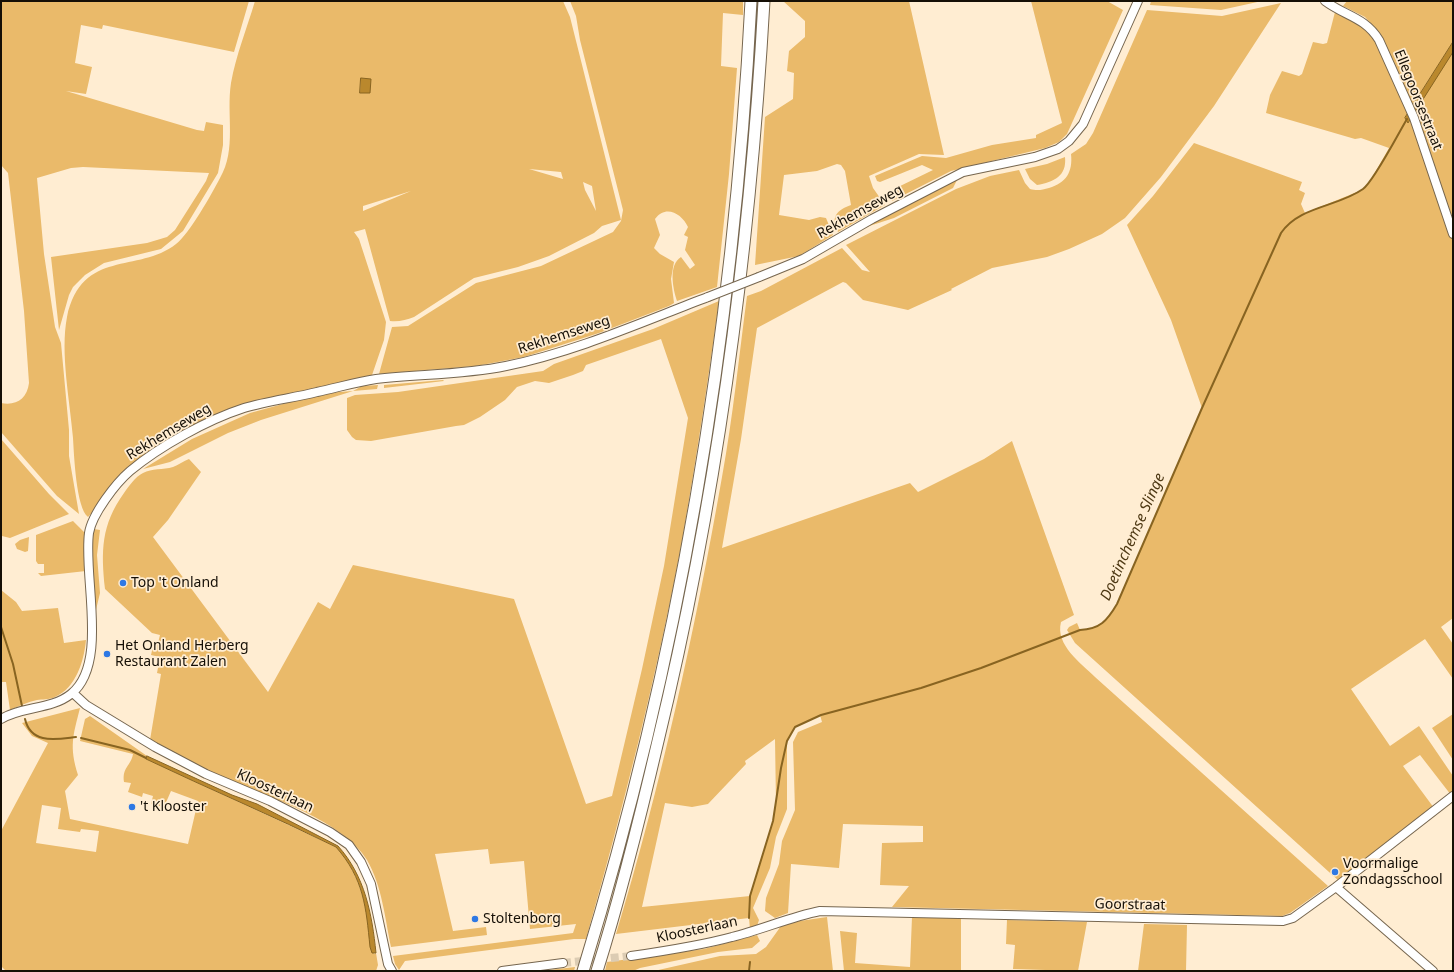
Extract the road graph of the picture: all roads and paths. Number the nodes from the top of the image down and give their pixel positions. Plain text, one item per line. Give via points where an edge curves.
1 (751, 1) edge
2 (764, 1) edge
3 (1138, 1) edge
4 (1325, 1) edge
5 (1453, 234) edge
6 (73, 693) junction
7 (1, 719) edge
8 (1453, 796) edge
9 (1336, 887) junction
10 (767, 928) joint
11 (1406, 949) junction
12 (632, 956) tunnel mouth
13 (563, 963) tunnel mouth
14 (392, 971) edge
15 (502, 971) edge
16 (583, 971) edge
17 (596, 971) edge
18 (1425, 971) edge
19 (1433, 971) edge

1 - 16 highway via 741,159 716,372 700,478 682,581 658,690 628,816
2 - 17 highway via 753,170 739,301 712,482 693,588 669,696 640,818
3 - 6 street, Rekhemseweg, bridge via 1084,124 1058,149 1035,157 963,172 872,219 803,259 587,343 527,361 484,370 374,380 246,408 204,424 160,450 120,481 90,529 89,589 93,640 86,672
4 - 5 street, Ellegoorsestraat via 1372,29 1379,40 1414,118
6 - 7 street via 54,702 15,712
6 - 14 street, Kloosterlaan via 86,705 155,747 206,774 276,804 330,832 349,845 361,862 371,884 388,964
8 - 9 street, Goorstraat
9 - 10 street, Goorstraat via 1293,918 1283,921 820,911
9 - 11 street
10 - 12 street, Kloosterlaan via 701,944
11 - 18 street
11 - 19 street
13 - 15 street

